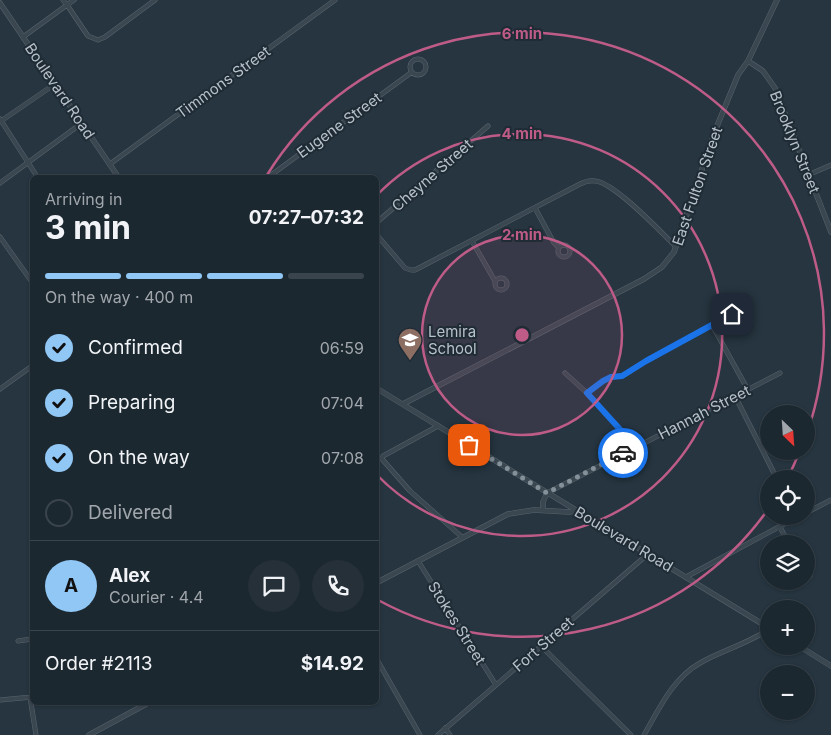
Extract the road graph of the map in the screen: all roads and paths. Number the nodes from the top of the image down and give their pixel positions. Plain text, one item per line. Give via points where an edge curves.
1 (63, 0) edge
2 (74, 0) edge
3 (155, 0) edge
4 (335, 0) edge
5 (777, 0) edge
6 (0, 4) edge
7 (67, 5) junction
8 (2, 11) edge
9 (23, 37) junction
10 (748, 61) junction
11 (412, 72) junction
12 (55, 84) junction
13 (0, 120) edge
14 (82, 123) junction
15 (488, 126) dead end
16 (28, 162) junction
17 (110, 164) junction
18 (831, 165) edge
19 (36, 175) edge
20 (117, 175) edge
21 (271, 175) edge
22 (808, 175) junction
23 (0, 183) edge
24 (535, 208) junction
25 (379, 220) edge
26 (831, 232) edge
27 (0, 237) edge
28 (379, 238) edge
29 (472, 240) junction
30 (676, 247) junction
31 (559, 248) dead end
32 (30, 279) edge
33 (496, 282) dead end
34 (732, 314) dead end
35 (712, 325) junction
36 (30, 367) edge
37 (566, 373) dead end
38 (780, 373) dead end
39 (0, 389) edge
40 (379, 390) edge
41 (748, 390) junction
42 (587, 393) junction
43 (735, 396) junction
44 (403, 404) junction
45 (438, 426) junction
46 (636, 447) junction
47 (772, 470) edge
48 (547, 493) junction
49 (831, 500) edge
50 (815, 508) edge
51 (543, 510) junction
52 (577, 511) junction
53 (780, 526) joint
54 (784, 535) edge
55 (462, 537) junction
56 (648, 554) junction
57 (418, 561) junction
58 (686, 577) junction
59 (379, 581) edge
60 (760, 623) edge
61 (760, 634) edge
62 (30, 639) edge
63 (18, 641) dead end
64 (541, 646) junction
65 (813, 655) edge
66 (379, 663) edge
67 (831, 666) edge
68 (496, 685) junction
69 (30, 697) edge
70 (0, 700) edge
71 (32, 705) edge
72 (144, 705) edge
73 (445, 728) junction
74 (36, 735) edge
75 (89, 735) edge
76 (420, 735) edge
77 (438, 735) edge
78 (450, 735) edge
79 (631, 735) edge
80 (644, 735) edge

1 - 7 street
2 - 7 street
3 - 7 street via 98,40 88,36
4 - 17 street, Timmons Street
5 - 10 street, East Fulton Street
6 - 8 street, Boulevard Road
7 - 9 street
8 - 9 street, Boulevard Road
9 - 12 street, Boulevard Road
10 - 22 street, Brooklyn Street via 763,70 775,88
10 - 30 street, East Fulton Street via 738,75 708,150
11 - 11 street, Eugene Street via 410,66 413,61 425,62 424,73
11 - 21 street, Eugene Street
12 - 13 street
12 - 14 street, Boulevard Road
13 - 16 street
14 - 16 street
14 - 17 street, Boulevard Road
15 - 25 street, Cheyne Street
16 - 19 street
16 - 23 street
17 - 20 street, Boulevard Road
18 - 22 street
22 - 26 street, Brooklyn Street
24 - 29 street
24 - 30 street via 580,184 596,181 623,198
24 - 31 street
27 - 32 street
28 - 29 street via 405,268 411,270
29 - 33 street
30 - 44 street, East Fulton Street via 667,262 653,274
34 - 35 street
35 - 41 street
35 - 42 street via 622,376 603,381
36 - 39 street
37 - 42 street
38 - 41 street, Hannah Street
40 - 44 street, Boulevard Road
41 - 43 street, Hannah Street
42 - 46 street
43 - 46 street, Hannah Street
43 - 47 street
44 - 45 street, Boulevard Road
45 - 48 street, Boulevard Road
45 - 55 street via 382,459 410,491
46 - 48 street, Hannah Street
48 - 51 street
48 - 52 street, Boulevard Road
49 - 50 street
51 - 52 street
51 - 55 street via 508,514
52 - 56 street, Boulevard Road
53 - 54 street
53 - 58 street
55 - 57 street
56 - 58 street, Boulevard Road
56 - 64 street, Fort Street
57 - 59 street
57 - 68 street, Stokes Street
58 - 60 street, Boulevard Road
61 - 80 street via 687,672 672,689
62 - 63 street
64 - 68 street, Fort Street
64 - 79 street
65 - 67 street
66 - 76 street
68 - 73 street, Fort Street
69 - 70 street
71 - 74 street
72 - 75 street
73 - 77 street, Fort Street
73 - 78 street

